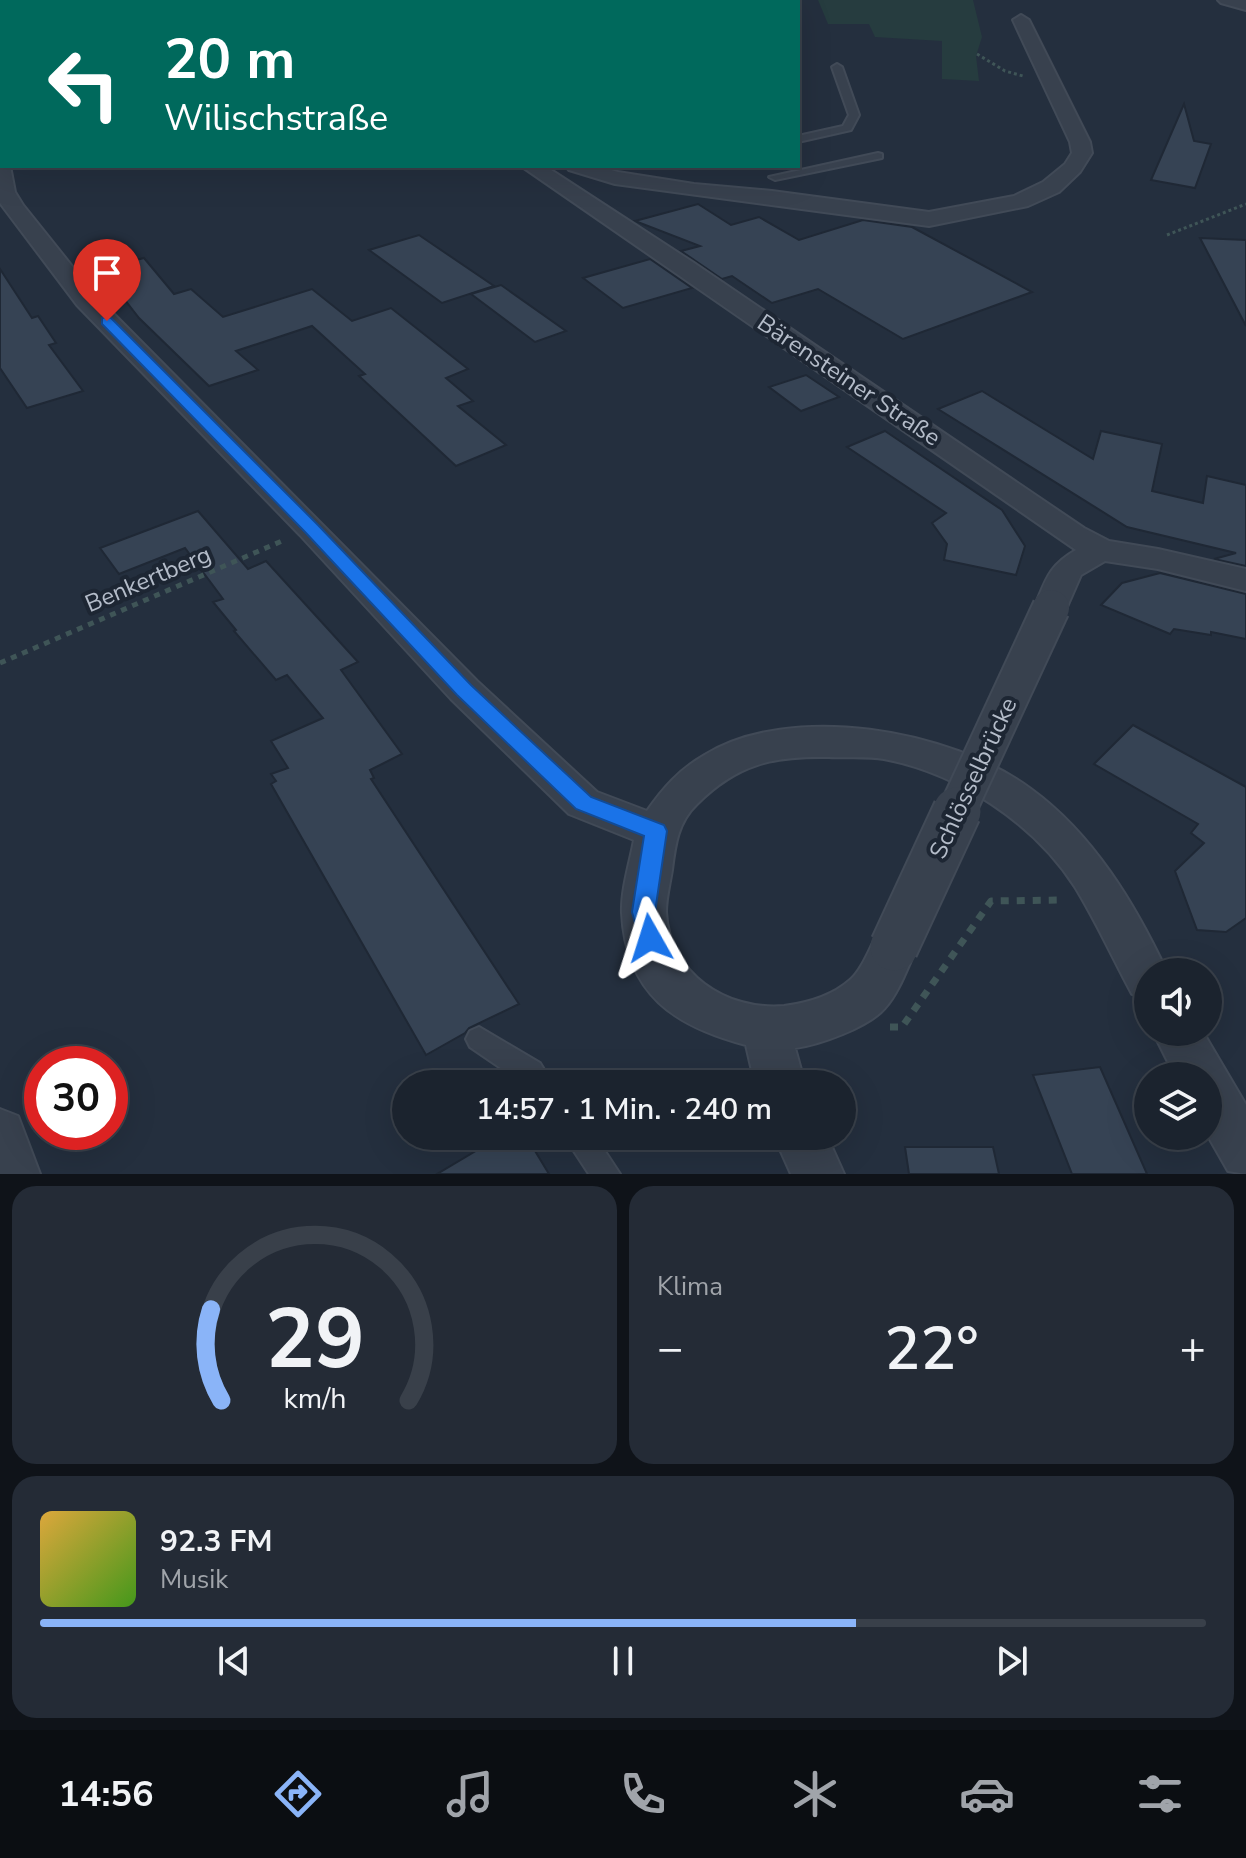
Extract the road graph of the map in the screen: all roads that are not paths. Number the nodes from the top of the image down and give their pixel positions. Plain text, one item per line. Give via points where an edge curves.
1 (1226, 0) edge
2 (1246, 5) edge
3 (1021, 20) dead end
4 (837, 67) dead end
5 (800, 139) edge
6 (878, 156) dead end
7 (534, 168) edge
8 (582, 168) edge
9 (772, 180) edge
10 (1, 183) edge
11 (1100, 550) junction
12 (1246, 580) edge
13 (656, 831) junction
14 (1136, 958) edge
15 (766, 1029) junction
16 (479, 1039) dead end
17 (528, 1070) edge
18 (776, 1070) edge
19 (1222, 1112) edge
20 (0, 1134) edge
21 (588, 1150) edge
22 (807, 1150) edge
23 (1246, 1153) edge
24 (14, 1174) edge
25 (606, 1174) edge
26 (818, 1174) edge

1 - 2 street
3 - 9 street via 1082,153 1051,187 929,219
4 - 5 lane via 854,115 847,128
6 - 9 lane
7 - 11 street, Bärensteiner Straße
8 - 9 street via 694,190
10 - 13 street via 86,300 464,690 583,803
11 - 12 street
11 - 15 street, Schlösselbrücke, bridge via 1067,569 868,994 817,1024
13 - 14 street via 681,794 718,765 754,750 788,742 881,744 943,760 1016,799 1070,849
13 - 15 street via 644,912 656,964 679,993 712,1015
15 - 18 street
16 - 17 lane
19 - 23 street
20 - 24 street
21 - 25 lane
22 - 26 street

